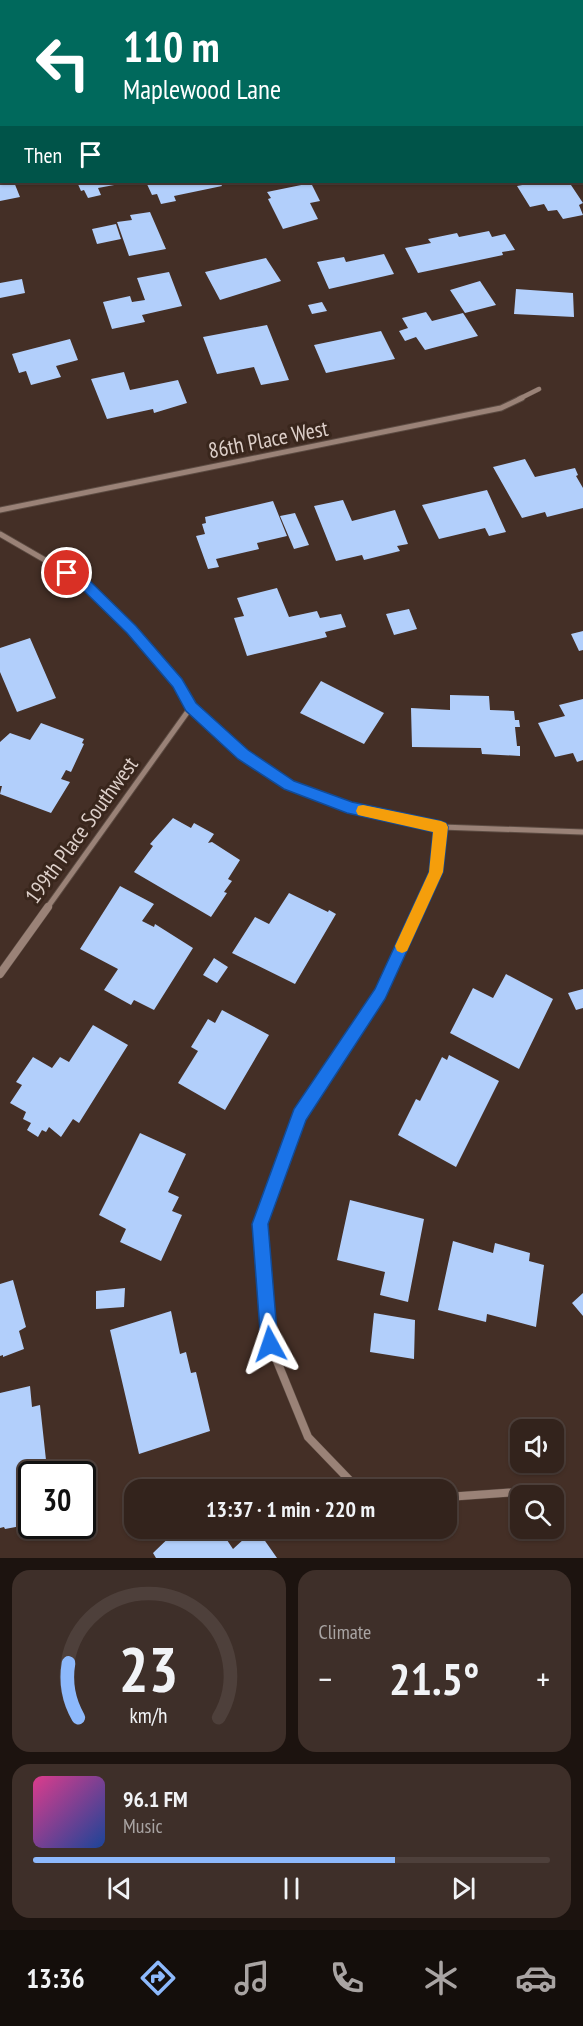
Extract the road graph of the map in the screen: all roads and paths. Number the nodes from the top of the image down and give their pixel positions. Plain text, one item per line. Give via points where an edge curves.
1 (539, 389) dead end
2 (0, 510) edge
3 (0, 534) edge
4 (191, 707) junction
5 (441, 827) junction
6 (583, 832) edge
7 (0, 974) edge
8 (348, 1479) edge
9 (510, 1493) edge
10 (457, 1496) edge

1 - 2 street, 86th Place West via 501,408
3 - 4 street via 83,582 131,629 177,683
4 - 5 street via 243,754 289,785 352,808
4 - 7 street, 199th Place Southwest
5 - 6 street
5 - 8 street via 436,872 380,994 300,1115 260,1224 270,1344 308,1437
9 - 10 street

